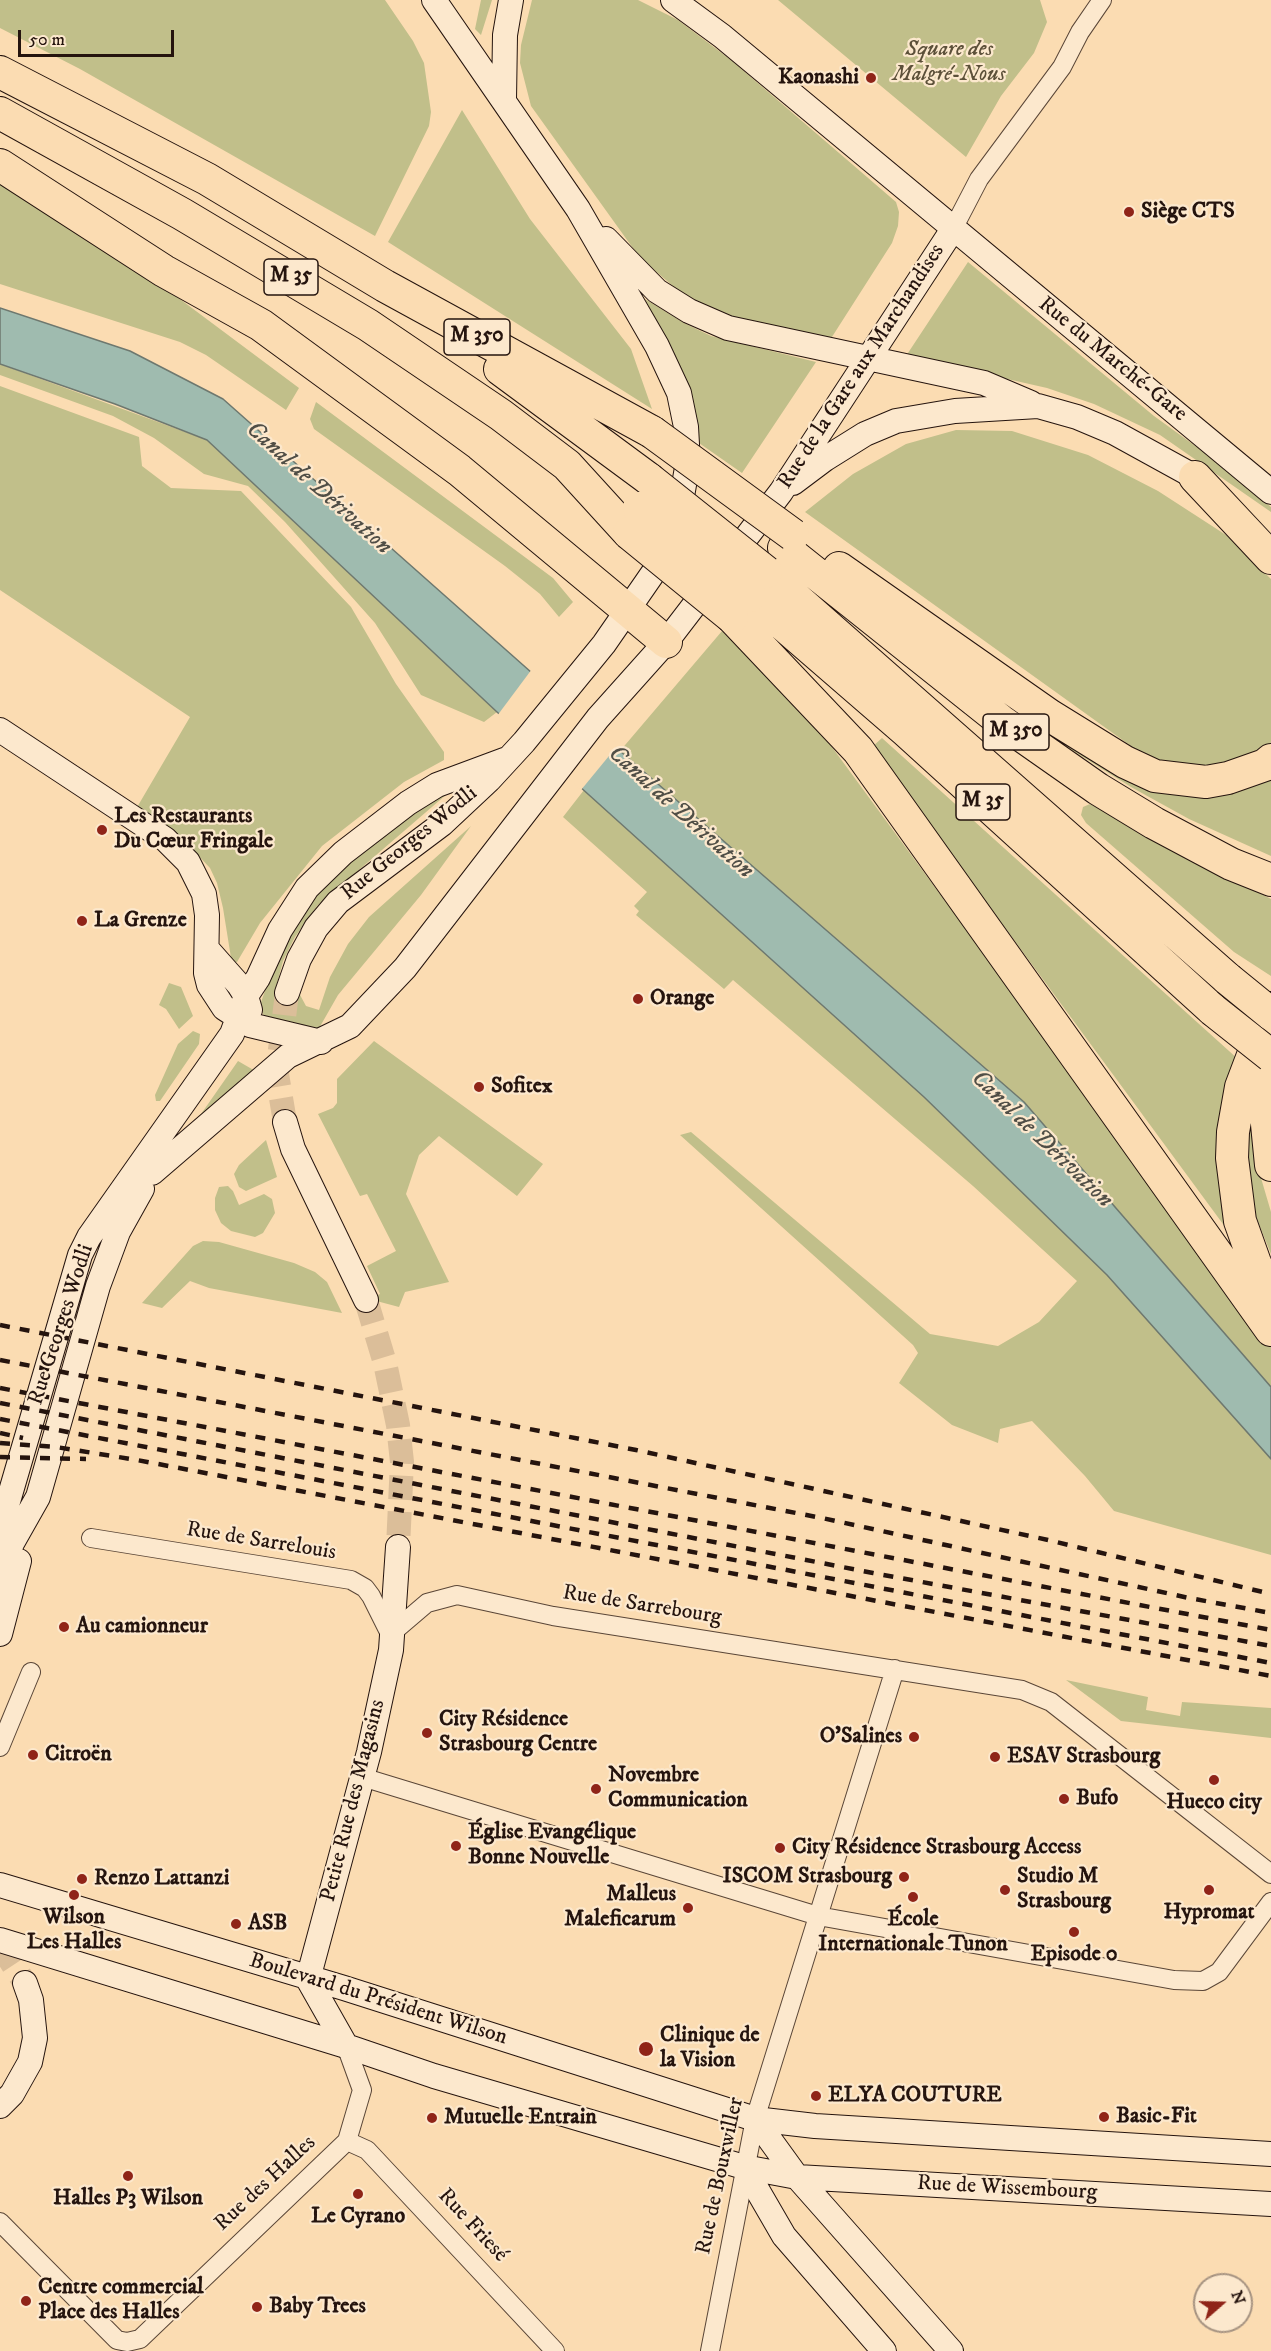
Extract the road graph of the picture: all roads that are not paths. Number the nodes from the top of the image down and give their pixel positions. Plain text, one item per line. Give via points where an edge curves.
1 (434, 0) edge
2 (512, 0) edge
3 (1102, 0) edge
4 (677, 3) edge
5 (0, 72) edge
6 (504, 99) junction
7 (0, 112) edge
8 (0, 165) edge
9 (578, 209) junction
10 (953, 229) junction
11 (385, 286) junction
12 (866, 358) junction
13 (1038, 406) junction
14 (651, 454) junction
15 (1196, 477) junction
16 (781, 492) junction
17 (1271, 492) edge
18 (1271, 534) edge
19 (1271, 558) edge
20 (765, 574) junction
21 (628, 608) junction
22 (666, 642) junction
23 (0, 730) edge
24 (516, 750) junction
25 (1269, 764) edge
26 (1271, 880) edge
27 (287, 993) tunnel mouth
28 (1271, 1008) edge
29 (245, 1013) junction
30 (1271, 1014) edge
31 (321, 1042) junction
32 (1271, 1056) edge
33 (1271, 1062) edge
34 (285, 1122) tunnel mouth
35 (1271, 1165) edge
36 (152, 1173) junction
37 (1271, 1295) edge
38 (366, 1300) tunnel mouth
39 (1271, 1330) edge
40 (38, 1497) junction
41 (0, 1529) edge
42 (91, 1538) dead end
43 (398, 1547) tunnel mouth
44 (0, 1580) edge
45 (393, 1630) junction
46 (0, 1634) edge
47 (895, 1669) junction
48 (31, 1672) dead end
49 (0, 1747) edge
50 (362, 1777) junction
51 (1271, 1874) edge
52 (0, 1885) edge
53 (1271, 1902) edge
54 (818, 1916) junction
55 (0, 1940) edge
56 (308, 1978) junction
57 (25, 1983) tunnel mouth
58 (346, 2046) junction
59 (0, 2106) edge
60 (755, 2119) junction
61 (347, 2141) junction
62 (1271, 2154) edge
63 (744, 2168) junction
64 (797, 2176) junction
65 (1271, 2204) edge
66 (0, 2222) edge
67 (555, 2351) edge
68 (710, 2351) edge
69 (884, 2351) edge
70 (951, 2351) edge

1 - 6 main road
2 - 6 main road via 505,35
3 - 10 street, Rue de la Gare aux Marchandises via 1062,67 979,178
4 - 10 main road, Rue du Marché-Gare
5 - 11 highway, M 35 via 207,179
6 - 9 main road
7 - 20 highway, M 35, bridge via 368,325 501,415 634,520
8 - 21 highway via 164,271 261,325 459,470
9 - 12 main road via 657,291 689,311 728,328
9 - 21 main road via 657,346 679,393 686,427 688,462 678,519 660,563
10 - 12 main road, Rue de la Gare aux Marchandises
10 - 17 main road, Rue du Marché-Gare
11 - 14 highway, M 35
11 - 14 highway, M 350 via 569,388
12 - 13 main road via 984,383
12 - 16 main road, Rue de la Gare aux Marchandises
13 - 15 main road via 1115,434
13 - 16 main road via 955,411 896,421 865,434
14 - 20 highway, M 35, bridge
14 - 20 highway, bridge
15 - 18 main road
15 - 19 highway
16 - 22 main road, Rue de la Gare aux Marchandises
20 - 25 highway via 1049,715 1155,776 1206,782
20 - 26 highway, M 350 via 1164,829
20 - 30 highway, M 35, bridge
20 - 32 highway, M 35, bridge via 906,731 1213,1010
20 - 39 highway via 858,750
21 - 22 highway
21 - 24 main road
22 - 31 main road, Rue de la Gare aux Marchandises via 598,718 405,968 350,1026
23 - 29 main road via 75,778 188,862 204,894 208,950
24 - 27 main road, Rue Georges Wodli via 442,824 338,902 316,928
24 - 29 main road, Rue Georges Wodli via 438,785 343,853 307,888 280,930
28 - 37 highway via 1241,1087 1232,1158 1240,1221
29 - 31 main road
29 - 36 main road via 243,1041
29 - 41 main road, Rue Georges Wodli via 80,1255
31 - 36 main road via 288,1056
33 - 35 highway via 1266,1114
34 - 38 main road via 293,1149
36 - 40 main road via 118,1232 98,1286
40 - 44 main road via 12,1543
40 - 46 main road
42 - 45 street, Rue de Sarrelouis via 351,1580 365,1588
43 - 45 main road, Petite Rue des Magasins
45 - 47 street, Rue de Sarrebourg via 427,1603 457,1595 495,1605
45 - 50 main road, Petite Rue des Magasins
47 - 51 street, Rue de Sarrebourg via 1041,1696
47 - 54 street, Rue de Bouxwiller
48 - 49 street
50 - 54 street
50 - 56 main road, Petite Rue des Magasins
52 - 56 main road, Boulevard du Président Wilson
53 - 54 street via 1219,1972 1192,1982
54 - 60 street, Rue de Bouxwiller
55 - 58 main road
56 - 58 main road
56 - 60 main road, Boulevard du Président Wilson
57 - 59 main road via 35,2038 30,2062 12,2094
58 - 61 street, Rue des Halles via 362,2090
58 - 63 main road
60 - 62 main road
60 - 63 street, Rue de Bouxwiller
60 - 64 main road
61 - 66 street, Rue des Halles via 135,2341 117,2340
61 - 67 street, Rue Friesé via 367,2150
63 - 64 main road, Rue de Wissembourg
63 - 68 street, Rue de Bouxwiller
63 - 69 main road via 784,2236
64 - 65 main road, Rue de Wissembourg
64 - 70 main road

